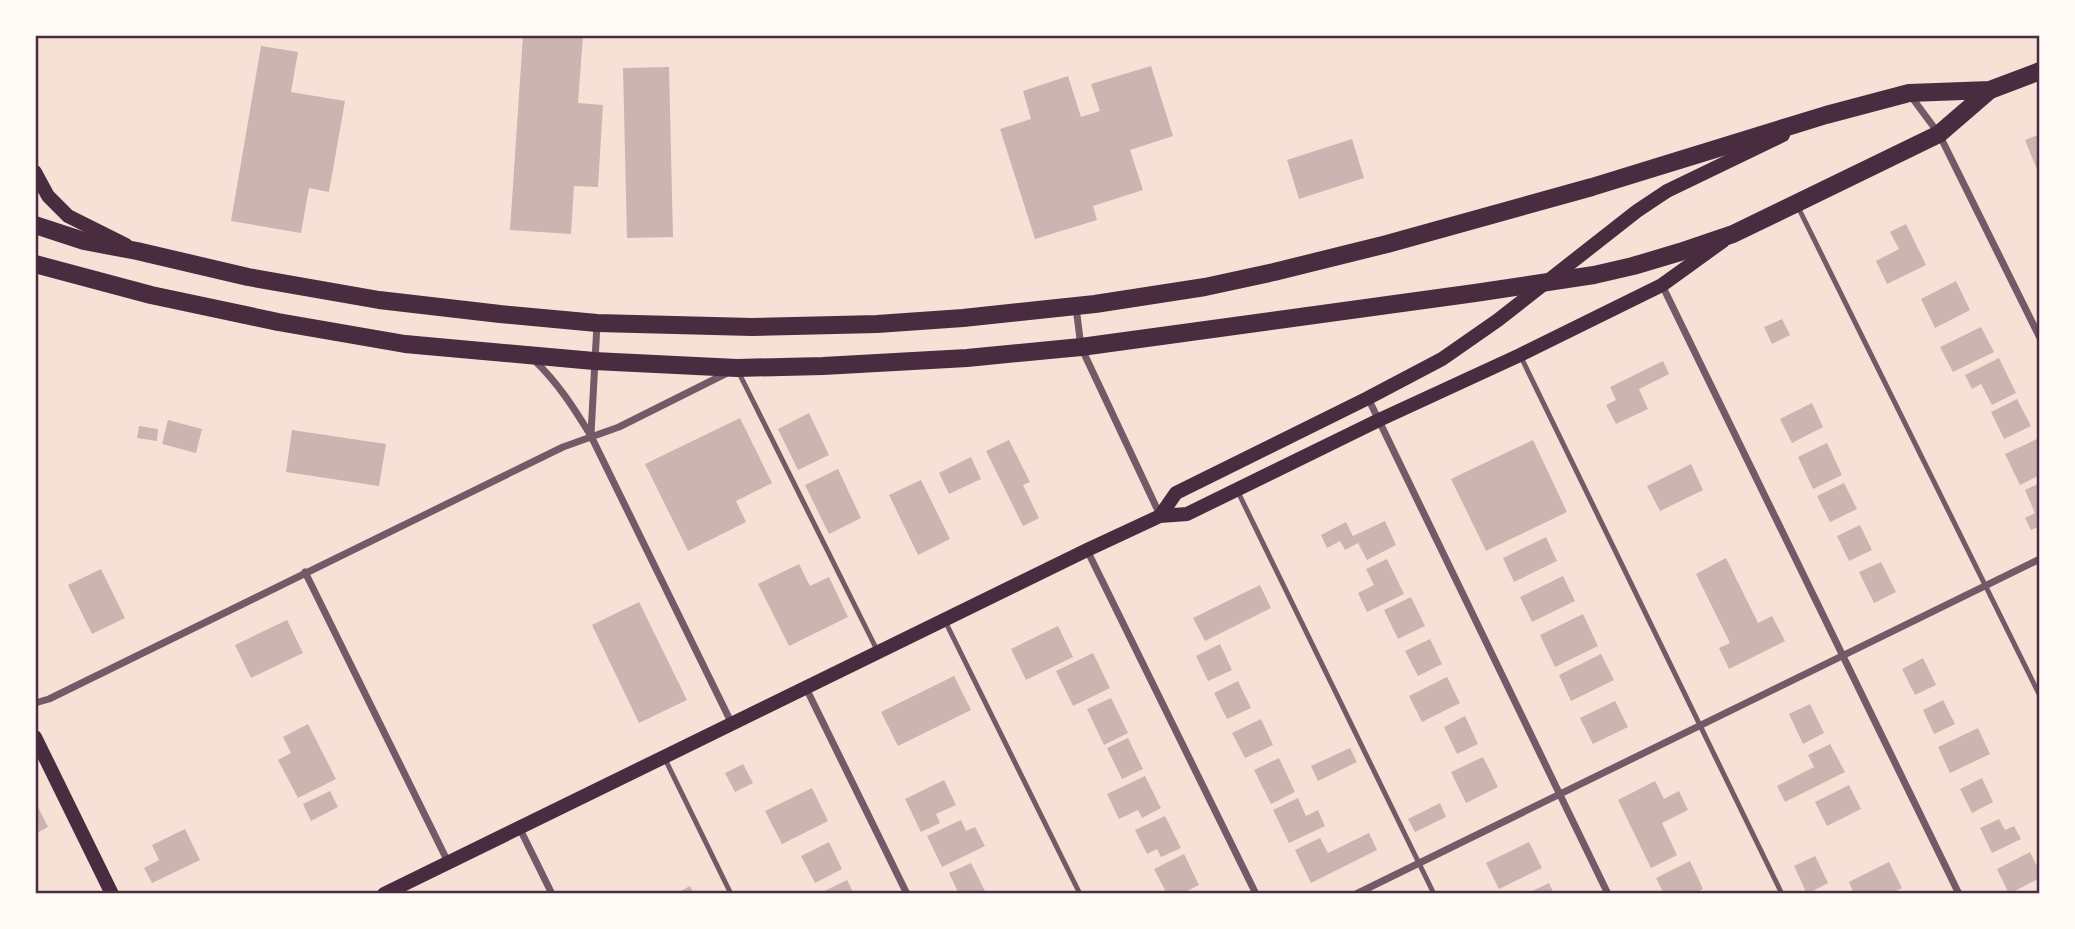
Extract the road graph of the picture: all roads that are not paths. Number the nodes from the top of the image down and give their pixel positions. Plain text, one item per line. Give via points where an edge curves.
1 (2040, 71) edge
2 (1990, 90) junction
3 (1909, 93) junction
4 (1825, 115) junction
5 (1939, 134) junction
6 (35, 172) edge
7 (1797, 204) junction
8 (35, 225) edge
9 (1733, 234) junction
10 (136, 251) junction
11 (35, 264) edge
12 (1547, 282) junction
13 (1662, 285) junction
14 (1076, 306) junction
15 (597, 323) junction
16 (2040, 338) edge
17 (1081, 347) junction
18 (530, 355) junction
19 (1520, 355) junction
20 (594, 361) junction
21 (737, 368) junction
22 (1368, 398) junction
23 (1379, 420) junction
24 (591, 436) junction
25 (1236, 490) junction
26 (1160, 516) junction
27 (1087, 550) junction
28 (2040, 559) edge
29 (305, 572) junction
30 (1986, 585) junction
31 (944, 619) junction
32 (878, 652) junction
33 (1843, 655) junction
34 (806, 688) junction
35 (2040, 696) edge
36 (35, 703) edge
37 (732, 724) junction
38 (1699, 726) junction
39 (35, 737) edge
40 (664, 756) junction
41 (1559, 794) junction
42 (519, 827) junction
43 (448, 862) junction
44 (1419, 863) junction
45 (112, 894) edge
46 (384, 894) edge
47 (552, 894) edge
48 (731, 894) edge
49 (907, 894) edge
50 (1080, 894) edge
51 (1256, 894) edge
52 (1356, 894) edge
53 (1434, 894) edge
54 (1608, 894) edge
55 (1782, 894) edge
56 (1959, 894) edge

1 - 2 main road
2 - 3 main road
2 - 5 main road
3 - 4 main road
3 - 5 street
4 - 12 main road via 1667,191
4 - 14 main road via 1592,187 1343,256 1205,287
5 - 7 main road
5 - 16 street
6 - 10 main road via 48,196 68,216
7 - 9 main road
7 - 30 lane
8 - 10 main road
9 - 12 main road via 1620,269
9 - 13 main road
10 - 15 main road via 379,300
11 - 18 main road via 278,322 405,344
12 - 17 main road
12 - 22 main road via 1472,340
13 - 19 main road
13 - 33 street
14 - 15 main road via 824,326
14 - 17 street
15 - 20 street
17 - 21 main road via 967,358
17 - 26 street
18 - 20 main road
18 - 24 street via 565,394
19 - 23 main road
19 - 38 lane
20 - 21 main road
20 - 24 street
21 - 24 street via 619,427
21 - 32 lane
22 - 23 street
22 - 26 main road via 1175,493
23 - 25 main road
23 - 41 street
24 - 29 street
24 - 37 street
25 - 26 main road via 1186,514
25 - 44 lane
26 - 27 main road
27 - 31 main road
27 - 51 street
28 - 30 street
29 - 36 street
29 - 43 street
30 - 33 street
30 - 35 lane
31 - 32 main road
31 - 50 lane
32 - 34 main road
33 - 38 street
33 - 56 street
34 - 37 main road
34 - 49 street
37 - 40 main road
38 - 41 street
38 - 55 lane
39 - 45 main road
40 - 42 main road
40 - 48 lane
41 - 44 street
41 - 54 street
42 - 43 main road
42 - 47 street
43 - 46 main road
44 - 52 street
44 - 53 lane

